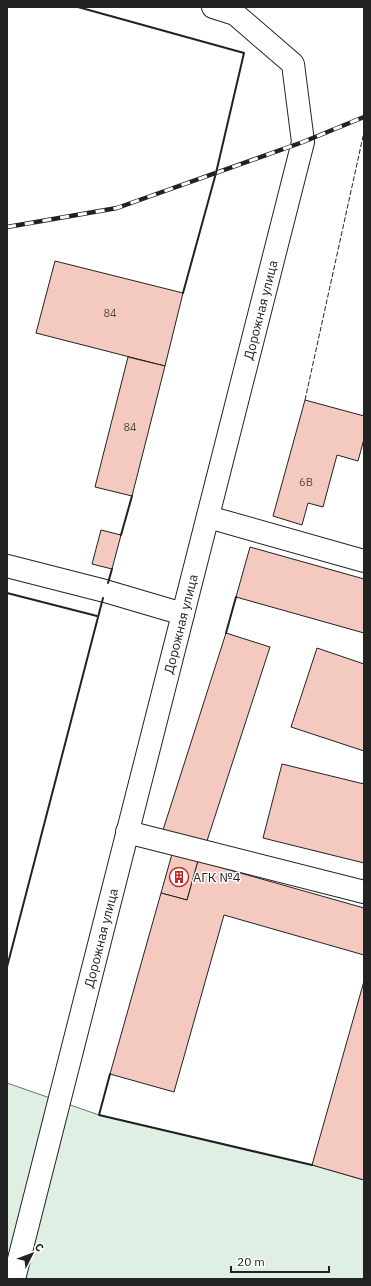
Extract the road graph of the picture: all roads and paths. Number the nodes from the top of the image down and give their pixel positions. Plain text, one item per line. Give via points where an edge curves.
1 (213, 7) edge
2 (208, 517) junction
3 (364, 561) edge
4 (7, 566) edge
5 (183, 614) junction
6 (127, 832) junction
7 (364, 892) edge
8 (14, 1279) edge

1 - 2 street, Дорожная улица via 235,14 293,64 303,142
2 - 3 street
2 - 5 street, Дорожная улица
4 - 5 street
5 - 6 street, Дорожная улица
6 - 7 street
6 - 8 street, Дорожная улица

